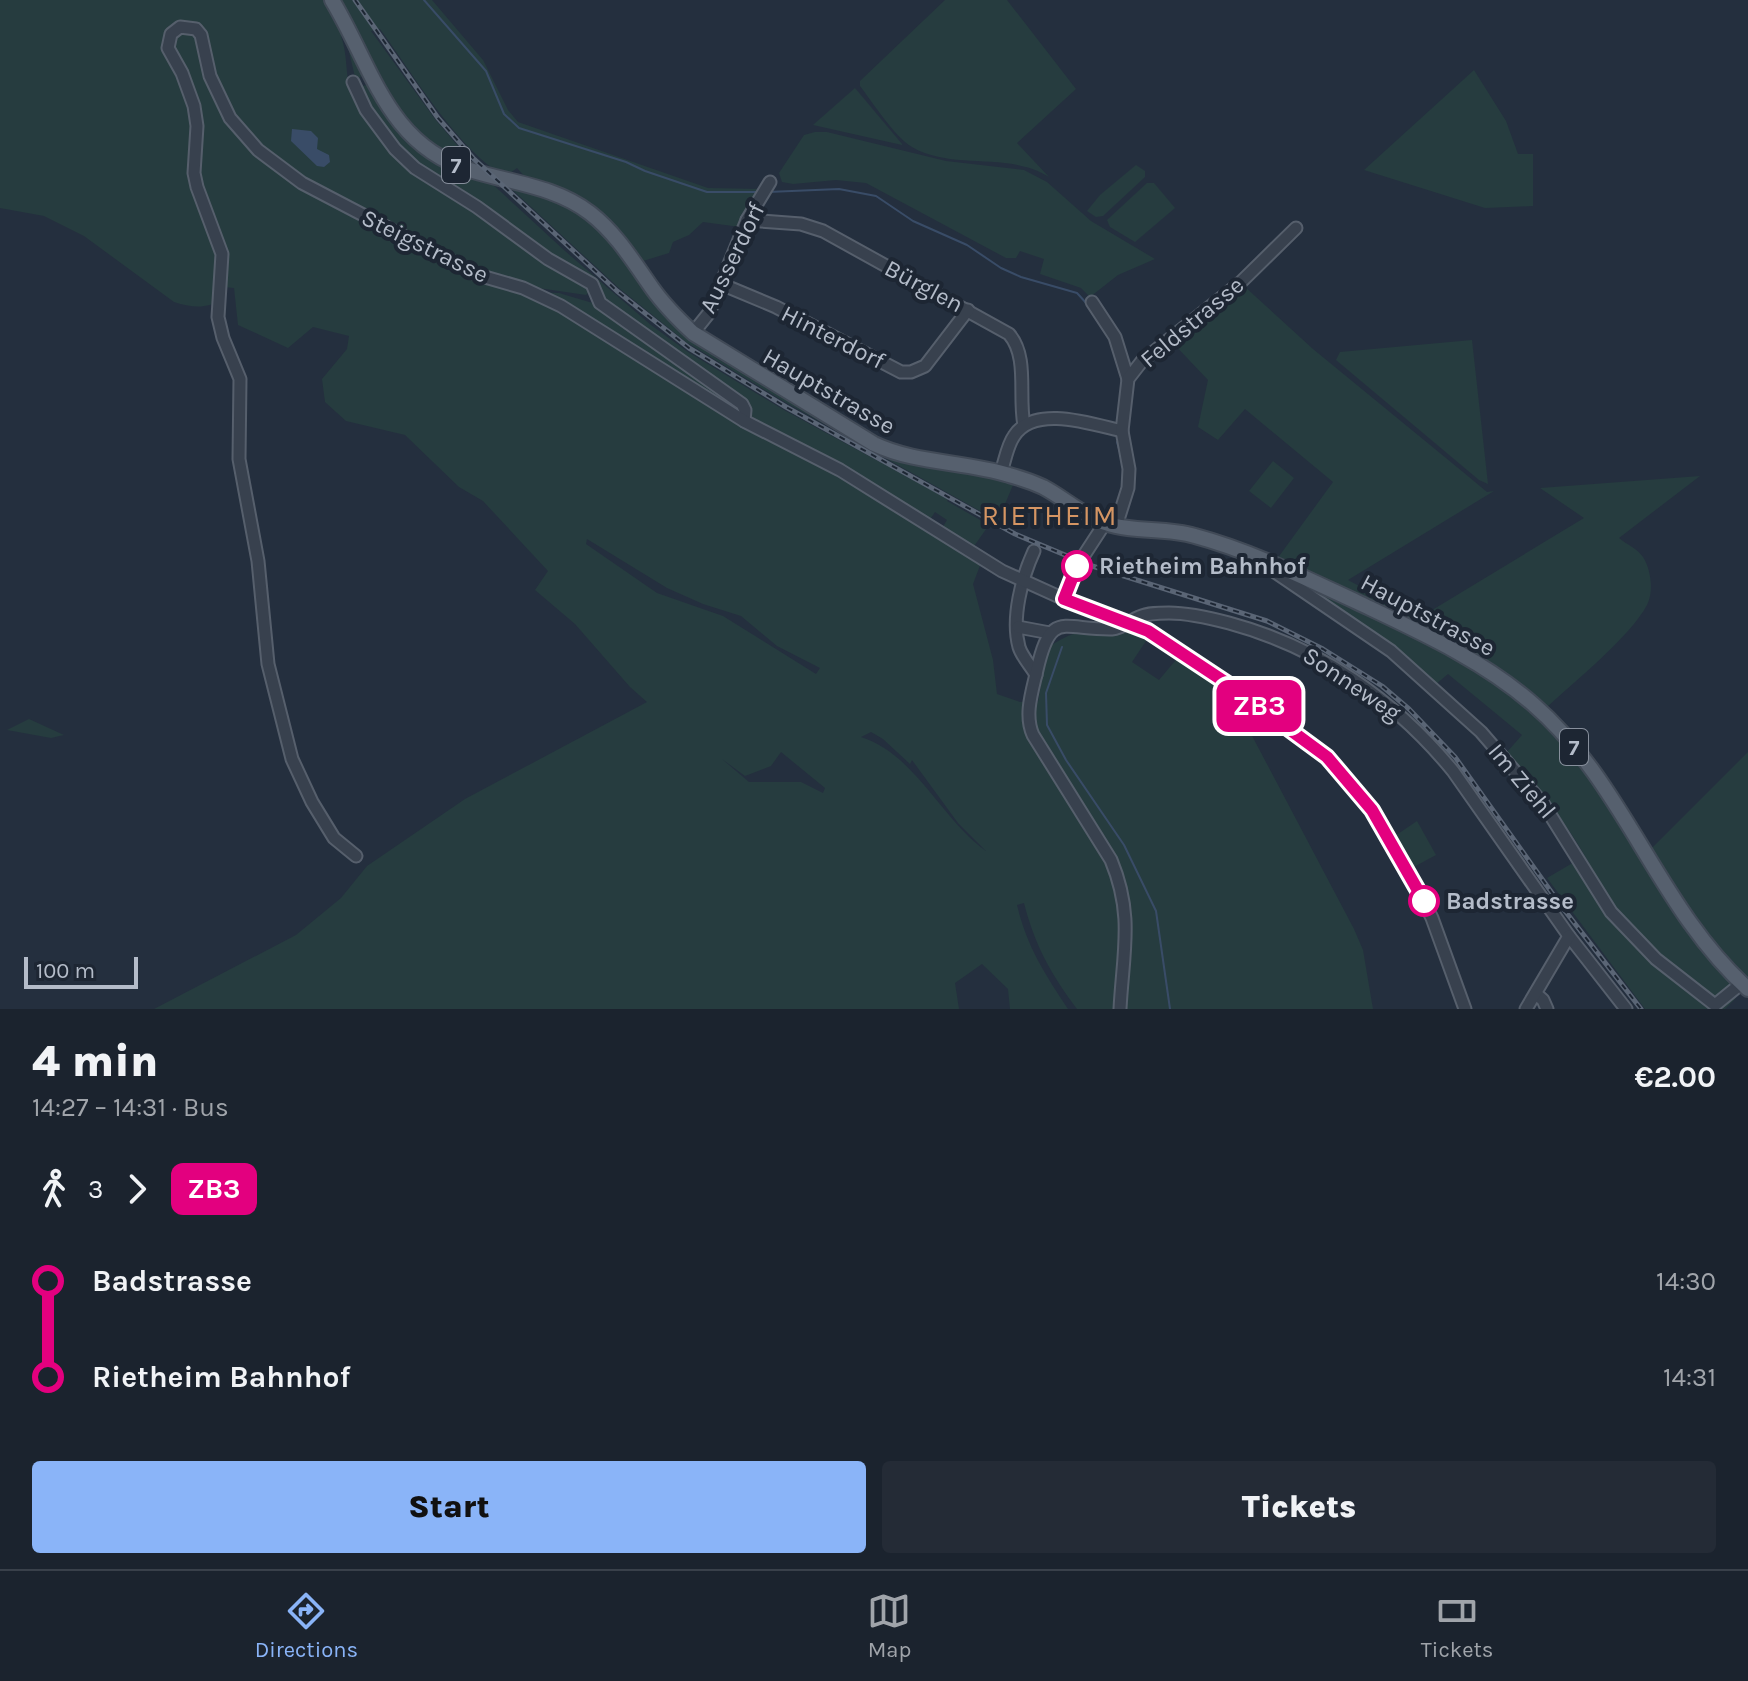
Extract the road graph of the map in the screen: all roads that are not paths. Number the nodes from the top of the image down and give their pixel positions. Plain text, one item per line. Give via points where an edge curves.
1 (332, 0) edge
2 (371, 75) junction
3 (770, 182) dead end
4 (747, 220) junction
5 (1296, 228) dead end
6 (721, 284) junction
7 (1092, 302) dead end
8 (968, 310) junction
9 (693, 333) junction
10 (1128, 379) junction
11 (744, 421) junction
12 (1024, 425) junction
13 (1122, 431) junction
14 (1001, 472) junction
15 (1111, 525) junction
16 (1034, 551) dead end
17 (1274, 565) junction
18 (1022, 580) junction
19 (1064, 599) junction
20 (1130, 622) junction
21 (1018, 627) junction
22 (1050, 633) junction
23 (1036, 675) junction
24 (356, 856) dead end
25 (1569, 936) junction
26 (1745, 986) edge
27 (1536, 994) junction
28 (1120, 1009) edge
29 (1465, 1009) edge
30 (1526, 1009) edge
31 (1547, 1009) edge
32 (1626, 1009) edge

1 - 2 main road, Hauptstrasse / 7
2 - 9 main road, Hauptstrasse / 7 via 399,123 445,161 570,199 609,228 670,311
2 - 11 street via 354,84 366,110 415,168 592,284 600,303 742,404
3 - 4 street, Ausserdorf
4 - 6 street, Ausserdorf
4 - 8 street, Bürglen via 823,231
5 - 10 street, Feldstrasse via 1241,282 1142,361
6 - 8 street, Hinterdorf via 901,372 925,366
6 - 9 street, Ausserdorf
7 - 10 street via 1115,337
8 - 12 street, Bürglen via 1000,326 1017,344
9 - 14 main road, Hauptstrasse / 7 via 888,451
10 - 13 street, Feldstrasse
11 - 18 street, Steigstrasse via 840,470
11 - 24 street, Steigstrasse via 561,306 478,275 290,175 230,118 210,76 201,35 187,26 171,34 168,48 194,106 197,187 222,254 221,332 240,379 239,459 277,704 292,759 312,802 334,838
12 - 13 street via 1046,418 1070,419
12 - 14 street via 1014,435
13 - 15 street, Feldstrasse via 1128,488
14 - 15 main road, Hauptstrasse / 7 via 1042,487
15 - 17 main road, Hauptstrasse / 7 via 1174,530
15 - 19 street, Feldstrasse via 1077,566
16 - 18 street
17 - 26 main road, Hauptstrasse / 7 via 1433,639 1500,678 1537,707 1594,772 1704,943
17 - 26 street, Im Ziehl via 1275,572 1391,651 1481,732 1544,805 1611,912 1656,959 1715,1005
18 - 19 street, Steigstrasse
18 - 21 street
19 - 20 street
20 - 22 street, Sonneweg via 1114,629 1066,626
20 - 25 street, Sonneweg via 1171,613 1257,631 1289,642 1372,692 1453,771
20 - 29 street via 1290,729 1327,757 1355,788 1426,906
21 - 22 street, Sonneweg
21 - 23 street via 1019,648
22 - 23 street
23 - 28 street via 1029,725 1111,860 1124,895
25 - 27 street
25 - 32 street, Sonneweg
27 - 30 street
27 - 31 street

